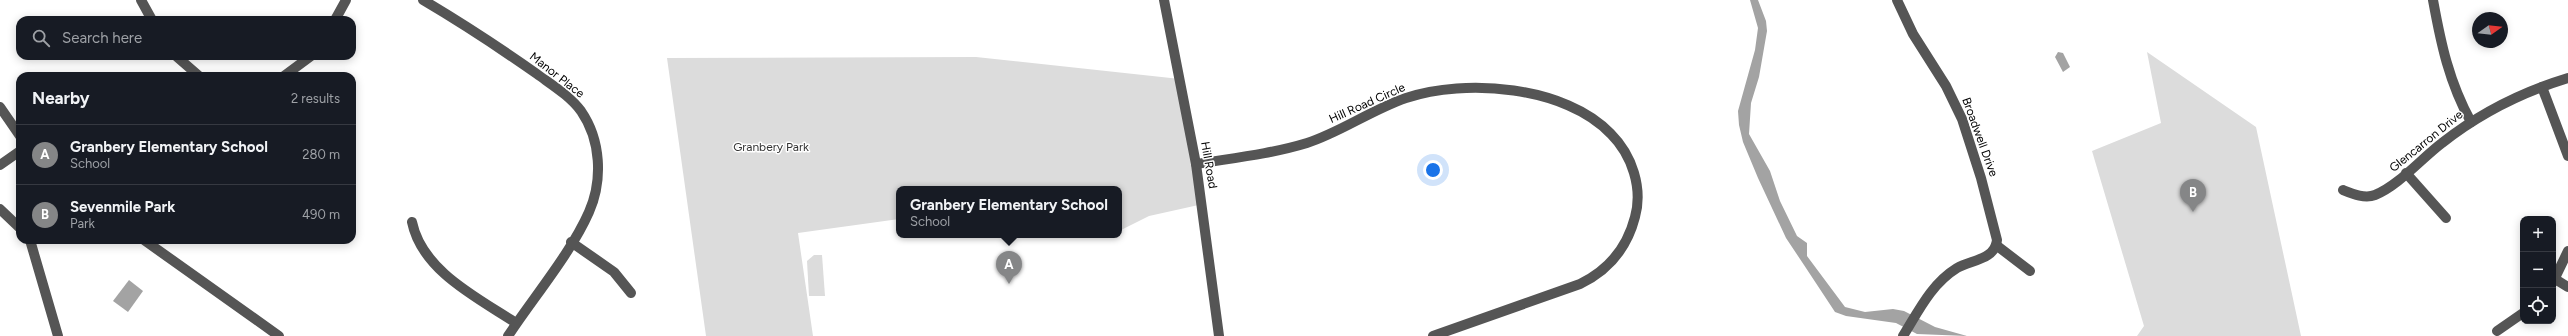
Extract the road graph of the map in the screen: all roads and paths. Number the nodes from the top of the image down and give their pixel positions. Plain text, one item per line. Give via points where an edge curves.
1 (141, 0) edge
2 (346, 0) edge
3 (423, 0) edge
4 (1164, 0) edge
5 (1897, 0) edge
6 (2433, 0) edge
7 (150, 16) edge
8 (337, 16) edge
9 (181, 60) edge
10 (306, 60) edge
11 (194, 72) edge
12 (289, 72) edge
13 (2568, 78) edge
14 (2542, 87) junction
15 (0, 107) edge
16 (2471, 122) junction
17 (16, 130) edge
18 (16, 154) edge
19 (2568, 156) edge
20 (1196, 164) junction
21 (0, 165) edge
22 (2406, 173) junction
23 (2343, 190) dead end
24 (0, 209) edge
25 (2446, 218) dead end
26 (412, 222) dead end
27 (16, 224) edge
28 (571, 242) junction
29 (31, 244) edge
30 (150, 244) edge
31 (1996, 246) junction
32 (2568, 251) edge
33 (2030, 271) dead end
34 (2556, 276) edge
35 (2556, 281) edge
36 (2568, 287) edge
37 (631, 293) dead end
38 (2520, 315) edge
39 (516, 323) junction
40 (2497, 331) dead end
41 (1904, 335) edge
42 (58, 336) edge
43 (277, 336) edge
44 (508, 336) edge
45 (1219, 336) edge
46 (1433, 336) edge

1 - 7 street
2 - 8 street
3 - 28 street, Manor Place via 548,82 573,102 585,118 596,146 598,182 589,212
4 - 20 street, Hill Road
5 - 31 street, Broadwell Drive via 1913,34 1946,86 1962,119 1996,229
6 - 16 street via 2446,66
9 - 11 street
10 - 12 street
13 - 14 street, Glencarron Drive
14 - 16 street, Glencarron Drive via 2509,101
14 - 19 street
15 - 17 street
16 - 22 street, Glencarron Drive
18 - 21 street
20 - 45 street, Hill Road
20 - 46 street, Hill Road Circle via 1306,143 1390,104 1442,90 1486,88 1528,93 1579,112 1599,123 1615,137 1626,154 1633,170 1637,193 1632,228 1616,257 1602,271 1575,287
22 - 23 street, Glencarron Drive via 2387,189 2372,196 2361,196
22 - 25 street
24 - 27 street
26 - 39 street via 421,248 448,277
28 - 37 street via 614,272
28 - 39 street, Manor Place
29 - 42 street
30 - 43 street
31 - 33 street
31 - 41 street via 1989,255 1967,263 1945,277 1931,291
32 - 34 street
35 - 36 street
38 - 40 street
39 - 44 street, Manor Place

